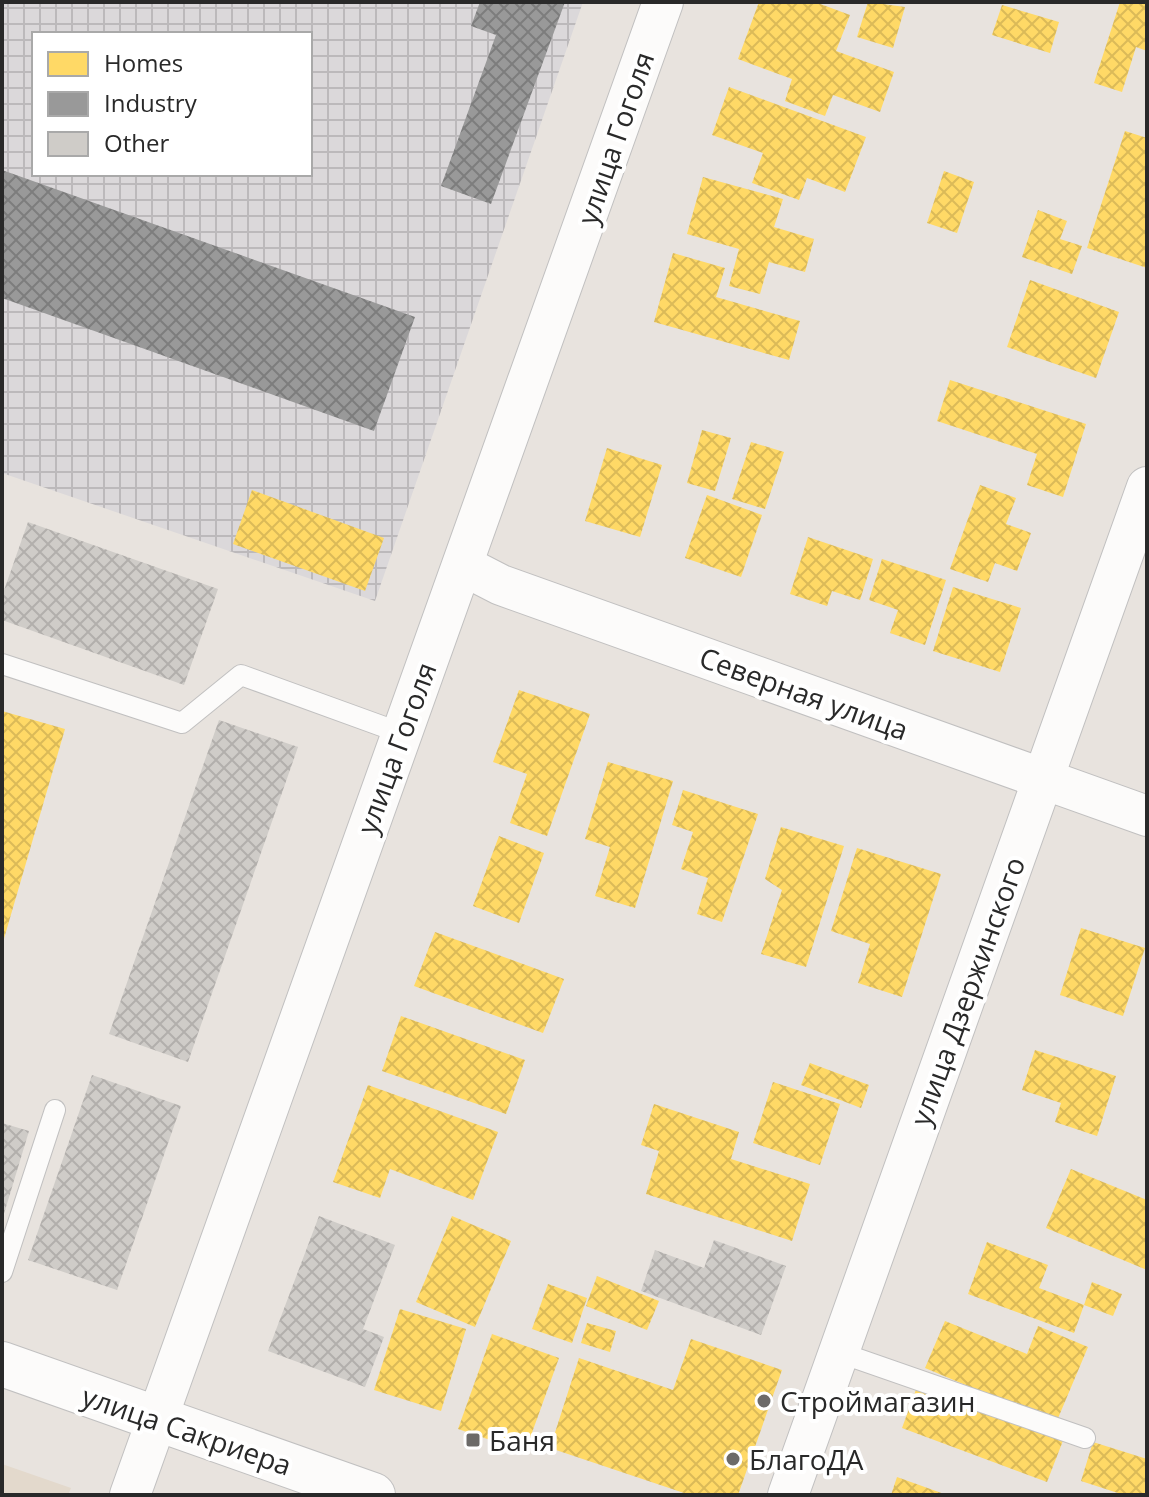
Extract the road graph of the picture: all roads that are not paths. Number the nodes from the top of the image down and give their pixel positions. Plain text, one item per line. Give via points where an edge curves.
1 (663, 2) edge
2 (1147, 487) edge
3 (464, 566) junction
4 (2, 664) edge
5 (401, 733) junction
6 (1042, 778) junction
7 (1147, 816) edge
8 (55, 1110) dead end
9 (2, 1272) edge
10 (838, 1352) junction
11 (2, 1364) edge
12 (157, 1419) junction
13 (1085, 1438) dead end
14 (130, 1495) edge
15 (373, 1495) edge
16 (788, 1495) edge

1 - 3 street, улица Гоголя
2 - 6 street, улица Дзержинского
3 - 5 street, улица Гоголя
3 - 6 street, Северная улица via 501,585
4 - 5 lane via 182,723 241,675
5 - 12 street, улица Гоголя
6 - 7 street, Северная улица
6 - 10 street, улица Дзержинского
8 - 9 lane
10 - 13 lane
10 - 16 street, улица Дзержинского
11 - 12 street, улица Сакриера
12 - 14 street, улица Гоголя
12 - 15 street, улица Сакриера

